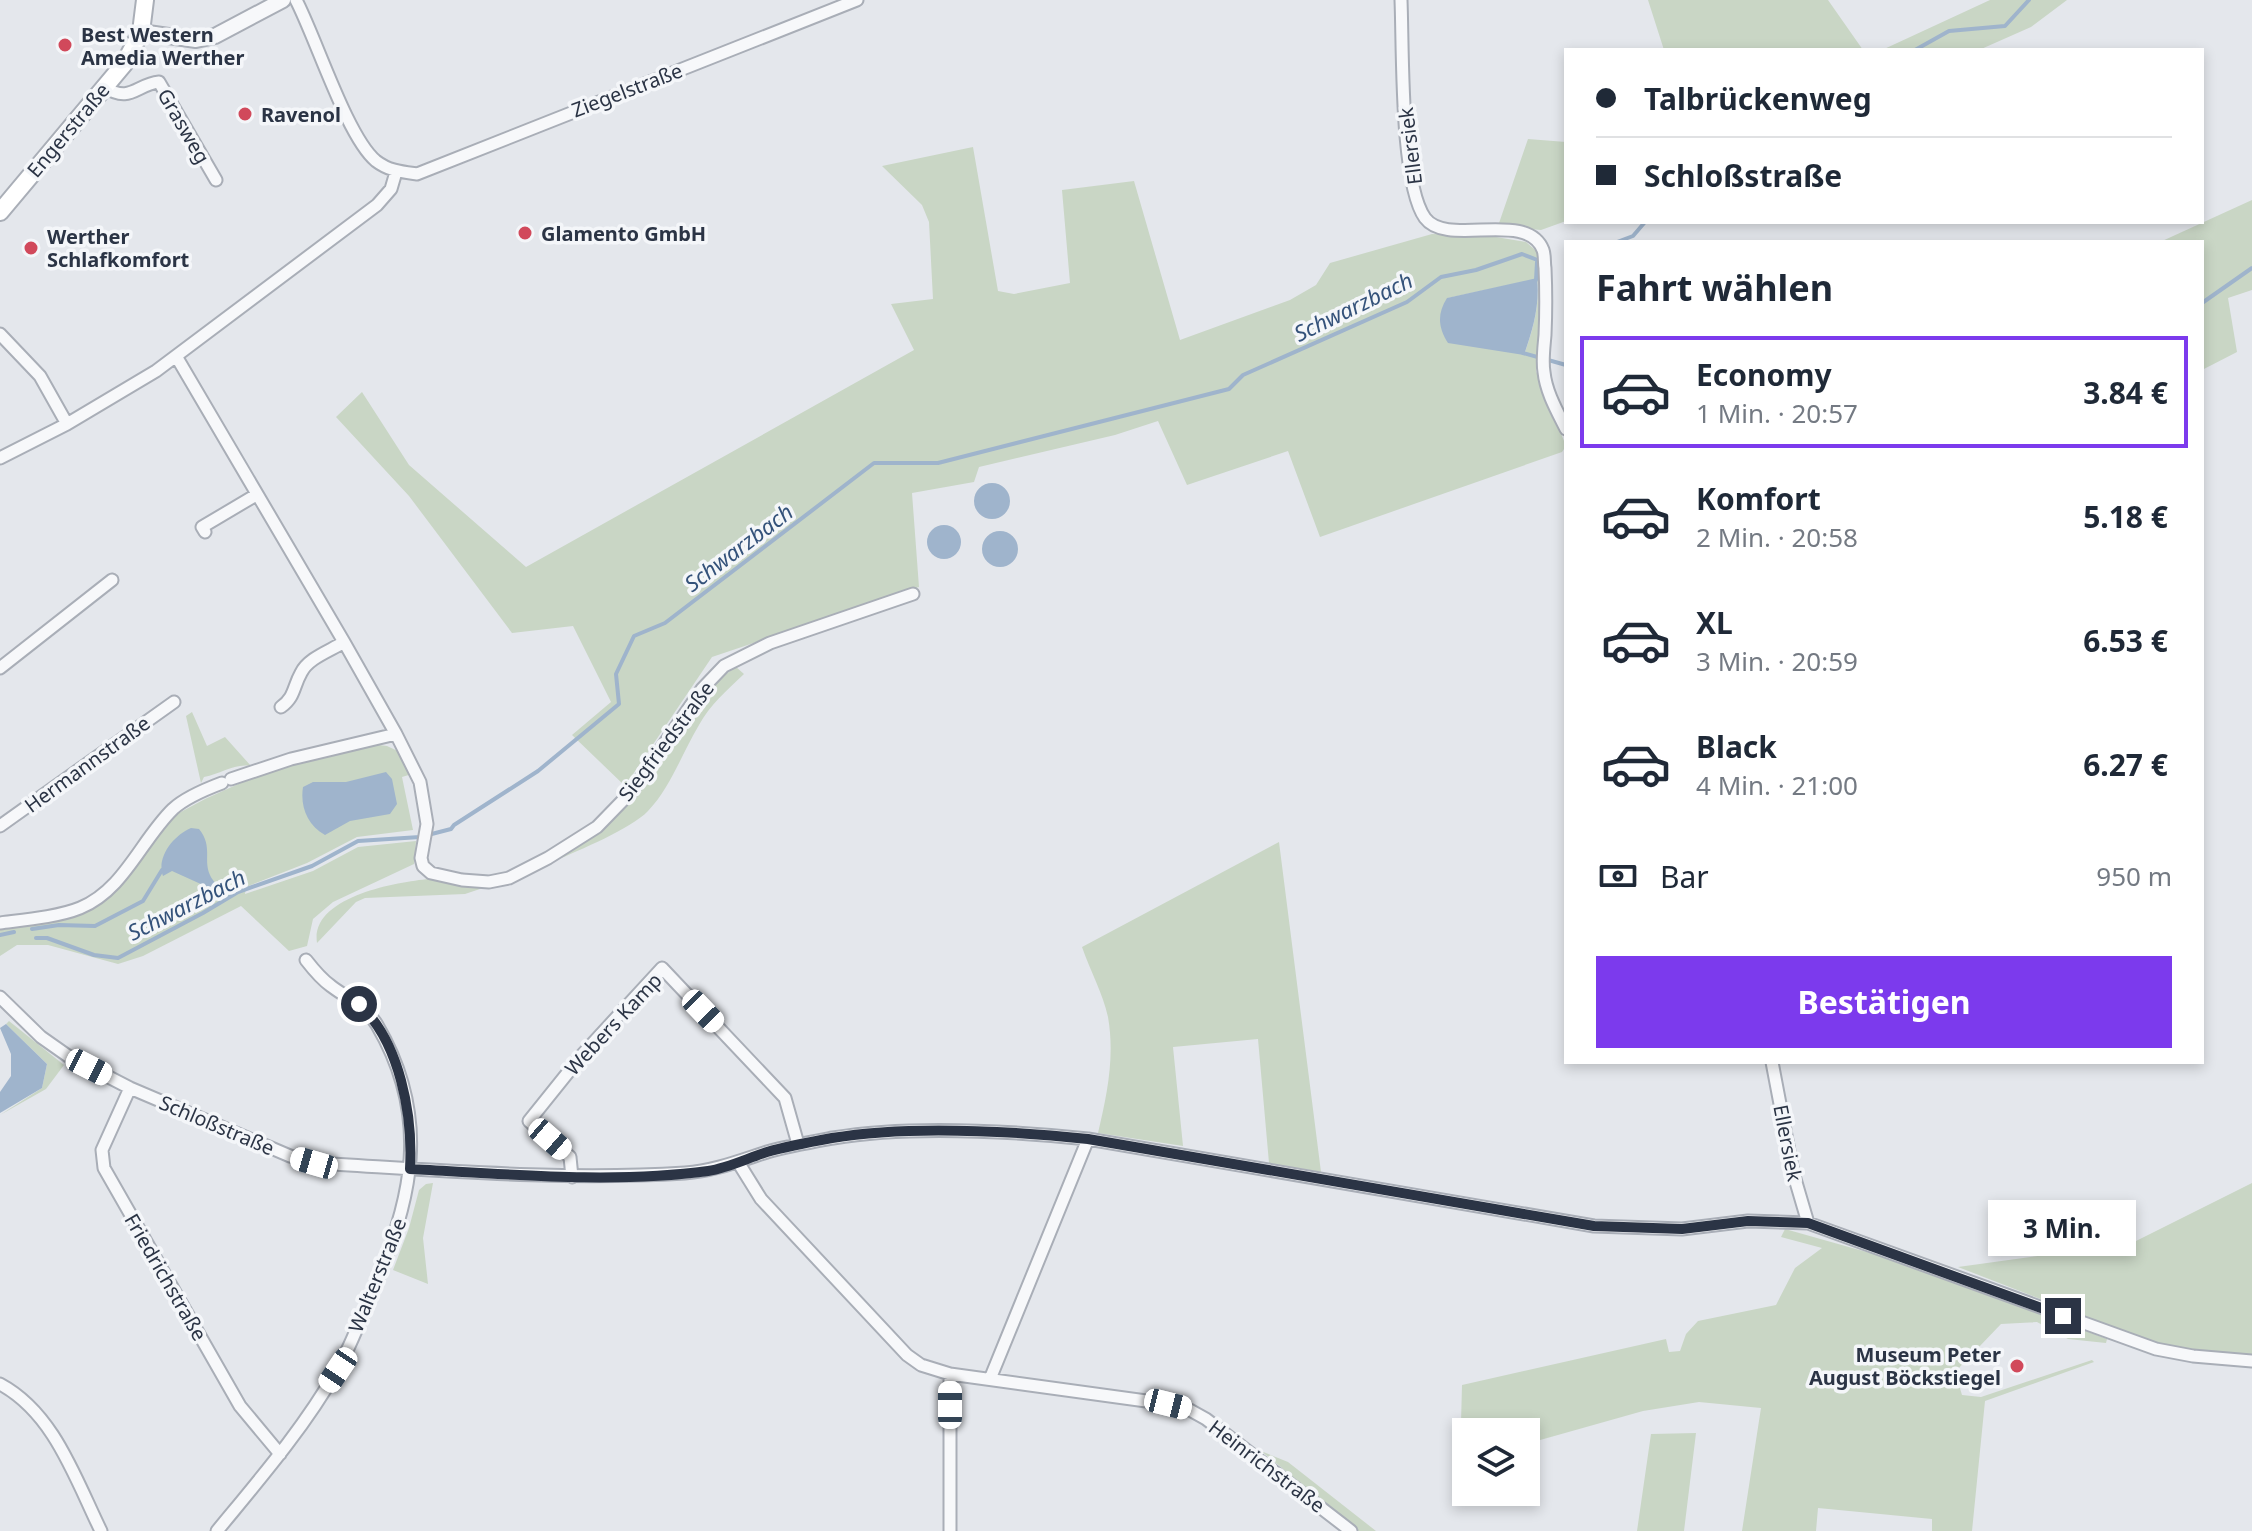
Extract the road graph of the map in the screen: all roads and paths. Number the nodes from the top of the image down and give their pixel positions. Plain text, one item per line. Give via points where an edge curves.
1 (145, 0) edge
2 (283, 0) edge
3 (296, 0) edge
4 (857, 0) edge
5 (1401, 0) edge
6 (141, 32) junction
7 (105, 87) junction
8 (396, 172) junction
9 (216, 180) dead end
10 (0, 212) edge
11 (0, 334) edge
12 (176, 356) junction
13 (67, 424) junction
14 (1564, 425) edge
15 (0, 458) edge
16 (256, 495) junction
17 (205, 532) dead end
18 (112, 580) dead end
19 (913, 594) dead end
20 (344, 642) junction
21 (0, 668) edge
22 (174, 702) dead end
23 (281, 707) dead end
24 (396, 734) junction
25 (0, 826) edge
26 (0, 923) edge
27 (306, 960) dead end
28 (0, 997) edge
29 (1772, 1064) edge
30 (130, 1088) junction
31 (1088, 1139) junction
32 (798, 1144) junction
33 (738, 1162) junction
34 (410, 1169) junction
35 (572, 1177) junction
36 (1808, 1223) junction
37 (2252, 1361) edge
38 (950, 1374) junction
39 (990, 1379) junction
40 (0, 1384) edge
41 (280, 1454) junction
42 (101, 1531) edge
43 (217, 1531) edge
44 (950, 1531) edge
45 (1351, 1531) edge

1 - 6 main road, Engerstraße
2 - 6 street via 215,36 196,40
3 - 8 street via 352,127 370,155
4 - 8 street, Ziegelstraße via 417,174
5 - 14 street, Ellersiek via 1406,134 1420,207 1425,218 1442,229 1523,233 1543,250 1544,360
6 - 7 main road, Engerstraße
7 - 9 street, Grasweg via 124,94 159,82
7 - 10 main road, Engerstraße
8 - 12 street via 391,189 377,205
11 - 13 street via 40,376
12 - 13 street
12 - 16 street, Siegfriedstraße
13 - 15 street
16 - 17 street via 202,527
16 - 20 street, Siegfriedstraße
18 - 21 street
19 - 24 street, Siegfriedstraße via 770,643 724,666 624,800 597,827 509,878 462,880 423,866 427,824 420,782
20 - 23 street via 308,663 291,700
20 - 24 street, Siegfriedstraße
22 - 25 street, Hermannstraße
24 - 26 street via 291,759 201,792 174,808 101,895 80,908
27 - 34 street, Walterstraße via 331,987 368,1012 383,1036 405,1093
28 - 30 street, Schloßstraße via 68,1056
29 - 36 street, Ellersiek
30 - 34 street, Schloßstraße via 314,1163
30 - 41 street, Friedrichstraße via 102,1150 104,1168 240,1406
31 - 32 street, Schloßstraße via 892,1133
31 - 36 street, Schloßstraße via 1594,1226 1682,1229 1748,1221
31 - 39 street
32 - 33 street, Schloßstraße
32 - 35 street, Webers Kamp via 785,1098 662,968 529,1121 570,1157
33 - 35 street, Schloßstraße via 685,1173
33 - 38 street, Heinrichstraße via 761,1199 907,1355
34 - 35 street, Schloßstraße
34 - 41 street, Walterstraße via 389,1253 338,1370
36 - 37 street, Schloßstraße via 2139,1343 2193,1356
38 - 39 street, Heinrichstraße
38 - 44 street
39 - 45 street, Heinrichstraße via 1188,1409
40 - 42 street via 45,1422
41 - 43 street, Walterstraße

